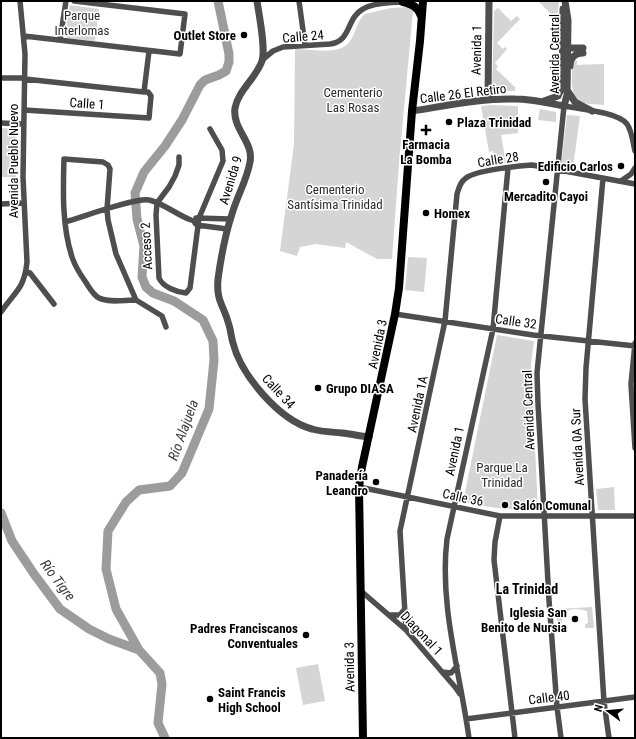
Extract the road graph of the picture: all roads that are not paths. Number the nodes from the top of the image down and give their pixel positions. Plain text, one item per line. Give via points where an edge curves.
1 (20, 1) edge
2 (66, 1) edge
3 (74, 1) edge
4 (257, 1) edge
5 (299, 1) edge
6 (404, 1) edge
7 (413, 1) edge
8 (423, 1) edge
9 (489, 1) edge
10 (564, 1) edge
11 (564, 12) junction
12 (422, 21) junction
13 (565, 32) junction
14 (24, 36) junction
15 (60, 40) junction
16 (263, 45) junction
17 (305, 45) junction
18 (568, 49) junction
19 (583, 49) junction
20 (149, 50) junction
21 (274, 51) junction
22 (262, 60) junction
23 (1, 78) edge
24 (25, 79) junction
25 (565, 82) junction
26 (567, 90) junction
27 (146, 92) junction
28 (488, 100) junction
29 (539, 102) junction
30 (567, 104) junction
31 (24, 110) junction
32 (412, 111) junction
33 (592, 111) junction
34 (1, 123) edge
35 (23, 124) junction
36 (210, 129) dead end
37 (635, 151) edge
38 (179, 158) dead end
39 (508, 168) junction
40 (635, 168) edge
41 (556, 169) junction
42 (603, 178) junction
43 (621, 181) junction
44 (462, 182) joint
45 (635, 184) edge
46 (23, 203) junction
47 (157, 203) junction
48 (1, 204) edge
49 (107, 209) junction
50 (230, 219) junction
51 (198, 221) junction
52 (65, 222) junction
53 (227, 229) junction
54 (26, 272) junction
55 (136, 300) junction
56 (54, 304) dead end
57 (1, 312) edge
58 (396, 314) junction
59 (445, 321) junction
60 (166, 327) dead end
61 (493, 329) junction
62 (541, 336) junction
63 (589, 341) junction
64 (635, 344) edge
65 (235, 348) joint
66 (369, 437) junction
67 (635, 448) edge
68 (359, 487) junction
69 (407, 497) junction
70 (454, 507) junction
71 (500, 516) junction
72 (592, 516) junction
73 (635, 516) edge
74 (545, 517) junction
75 (361, 590) junction
76 (404, 610) junction
77 (390, 615) junction
78 (406, 630) junction
79 (457, 666) junction
80 (442, 672) junction
81 (461, 696) junction
82 (635, 697) edge
83 (604, 702) junction
84 (557, 707) junction
85 (511, 713) junction
86 (466, 719) junction
87 (363, 738) edge
88 (469, 738) edge
89 (515, 738) edge
90 (561, 738) edge
91 (609, 738) edge

1 - 14 street, Avenida Pueblo Nuevo
2 - 15 street
3 - 20 street via 185,14 180,54
4 - 16 street, Avenida 9
5 - 17 street
6 - 7 street, Calle 24
6 - 12 main road via 418,8
6 - 17 street, Calle 24 via 362,9 338,43
8 - 12 main road, Avenida 3
9 - 28 street, Avenida 1
10 - 11 street, Avenida Central
11 - 13 street, Avenida Central via 568,20
11 - 19 street via 570,21 571,38
12 - 32 main road, Avenida 3
13 - 18 street, Avenida Central
13 - 25 street, Avenida Central
14 - 15 street
14 - 24 street, Avenida Pueblo Nuevo
15 - 20 street
16 - 21 street, Calle 24 via 267,51
16 - 22 street, Avenida 9
17 - 21 street, Calle 24 via 286,46
18 - 19 street
18 - 25 street, Avenida Central
18 - 30 street via 565,54 564,95
19 - 25 street via 571,60 570,77
20 - 27 street
21 - 22 street, Calle 24
22 - 50 street, Avenida 9 via 235,109 236,121 248,143 251,155 249,168
23 - 24 street
24 - 27 street
24 - 31 street, Avenida Pueblo Nuevo
25 - 26 street, Avenida Central
25 - 29 street via 558,96
25 - 30 street, Avenida Central
26 - 30 street, Avenida Central
26 - 33 street via 575,102
27 - 31 street, Calle 1 via 151,96 149,118
28 - 29 street, Calle 26 El Retiro via 515,99
28 - 32 street, Calle 26 El Retiro
29 - 30 street, Calle 26 El Retiro
30 - 33 street
30 - 41 street, Avenida Central
31 - 35 street, Avenida Pueblo Nuevo
32 - 58 main road, Avenida 3
33 - 37 street via 621,118 629,126
34 - 35 street
35 - 46 street, Avenida Pueblo Nuevo
36 - 51 street via 222,150 223,161
38 - 47 street via 175,176
39 - 41 street, Calle 28 via 532,165
39 - 44 street, Calle 28 via 474,174
39 - 61 street, Avenida 1
40 - 43 street
41 - 42 street, Calle 28
41 - 62 street, Avenida Central
42 - 43 street, Calle 28
42 - 63 street, Avenida 0A Sur
43 - 45 street, Calle 28
44 - 59 street, Avenida 1A via 457,194
46 - 48 street
46 - 54 street, Avenida Pueblo Nuevo
47 - 49 street via 143,200
47 - 51 street
47 - 51 street, Acceso 2 via 159,278 165,285 181,292 186,293 190,288
49 - 52 street
49 - 52 street via 110,169 108,165 103,162 64,160 62,196
49 - 55 street via 114,247
50 - 51 street
50 - 53 street, Avenida 9
51 - 53 street
52 - 55 street via 72,258 94,294 106,300
53 - 65 street, Avenida 9 via 218,292
54 - 56 street via 30,273
54 - 57 street, Avenida Pueblo Nuevo via 21,287
55 - 60 street via 162,316
58 - 59 street, Calle 32
58 - 66 main road, Avenida 3
59 - 61 street, Calle 32
59 - 69 street, Avenida 1A
61 - 62 street, Calle 32
61 - 70 street, Avenida 1
62 - 63 street, Calle 32
62 - 74 street, Avenida Central via 537,374
63 - 64 street, Calle 32
63 - 72 street, Avenida 0A Sur via 585,400
64 - 67 street via 631,384
65 - 66 street, Calle 34 via 262,393 286,417 312,429
66 - 68 main road, Avenida 3
68 - 69 street, Calle 36
68 - 75 main road, Avenida 3
69 - 70 street, Calle 36
69 - 76 street, Avenida 1A via 400,534
70 - 71 street, Calle 36
70 - 79 street, Avenida 1 via 444,571
71 - 74 street, Calle 36
71 - 85 street via 494,560
72 - 73 street, Calle 36
72 - 74 street, Calle 36
72 - 83 street, Avenida 0A Sur
74 - 84 street, Avenida Central
75 - 77 street, Diagonal 1
75 - 87 main road, Avenida 3
76 - 77 street via 400,615
76 - 78 street, Avenida 1A
77 - 78 street, Diagonal 1
78 - 80 street, Diagonal 1
79 - 80 street via 451,673
79 - 81 street, Avenida 1
80 - 81 street, Diagonal 1
81 - 86 street, Avenida 1
82 - 83 street, Calle 40
83 - 84 street, Calle 40
83 - 91 street, Avenida 0A Sur
84 - 85 street, Calle 40
84 - 90 street, Avenida Central
85 - 86 street, Calle 40
85 - 89 street
86 - 88 street, Avenida 1

